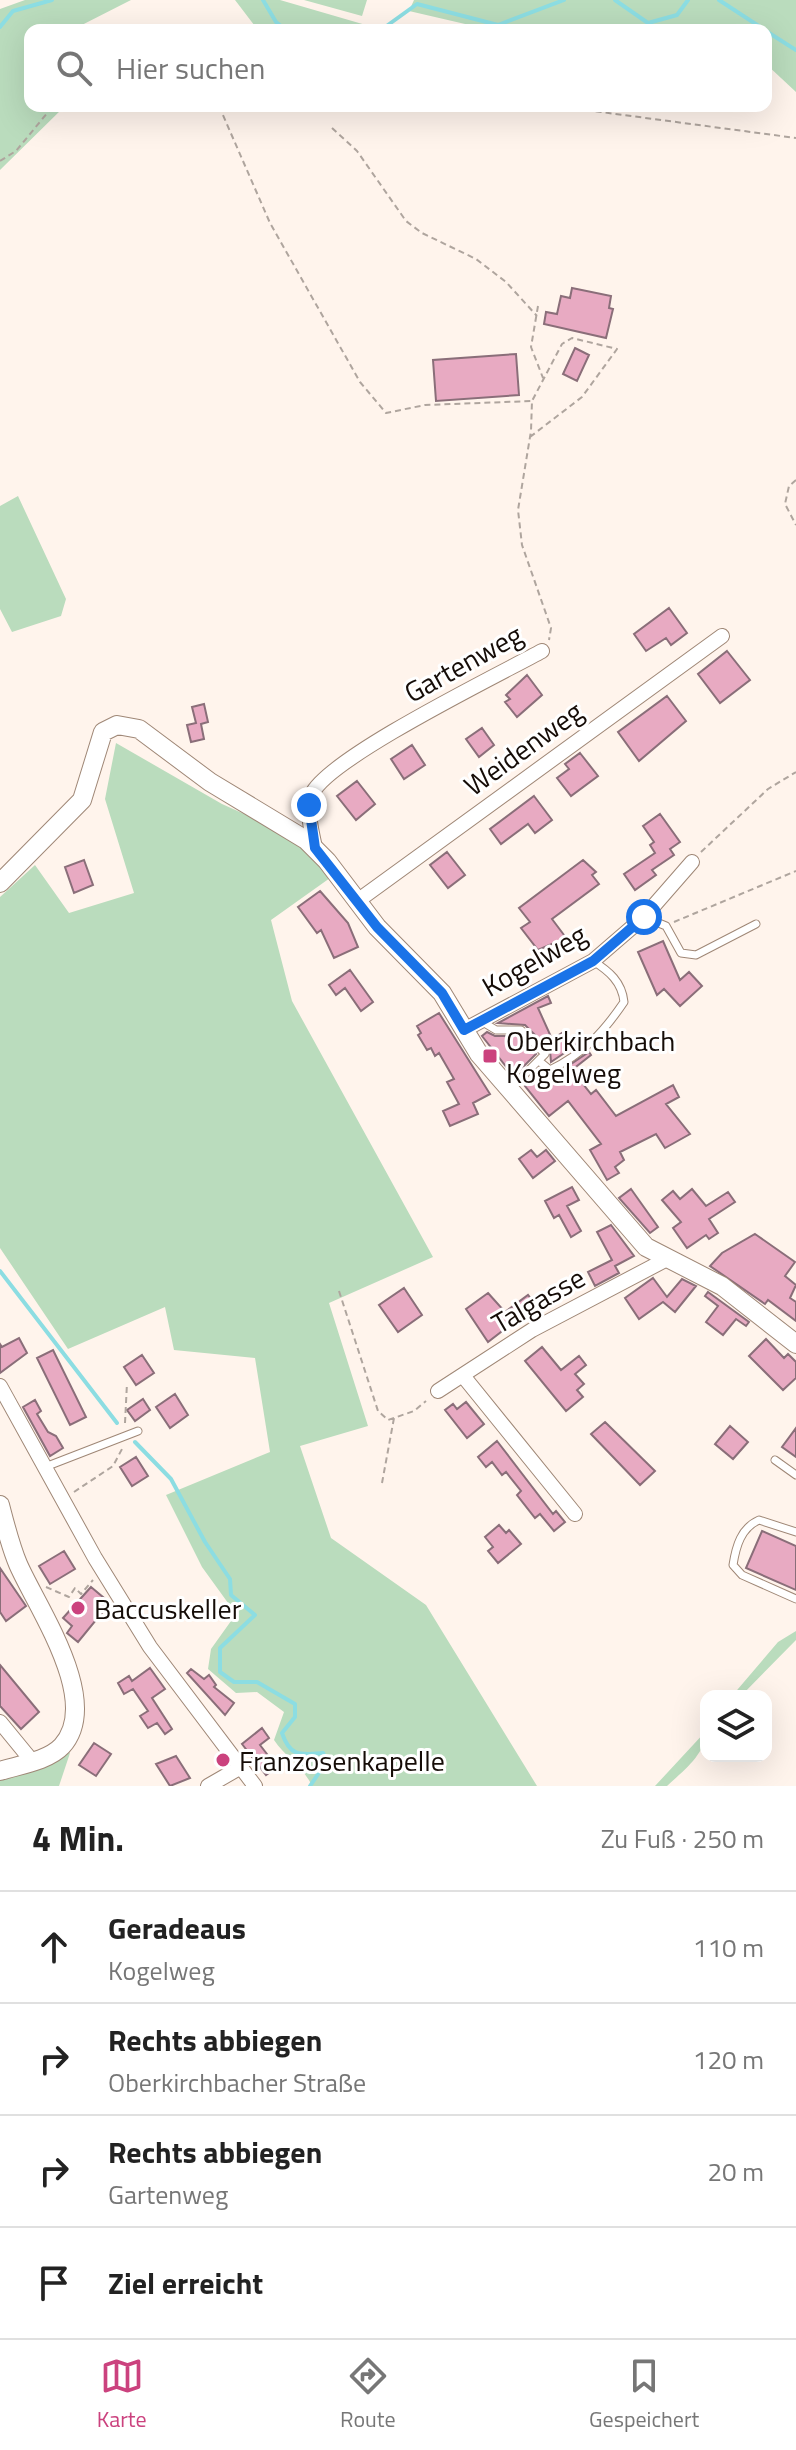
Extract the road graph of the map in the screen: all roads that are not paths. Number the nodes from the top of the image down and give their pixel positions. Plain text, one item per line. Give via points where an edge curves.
1 (722, 636) dead end
2 (542, 651) road end
3 (315, 848) junction
4 (692, 862) road end
5 (0, 883) edge
6 (356, 902) junction
7 (644, 917) junction
8 (756, 924) dead end
9 (593, 961) junction
10 (472, 1026) junction
11 (539, 1061) junction
12 (509, 1090) junction
13 (667, 1259) junction
14 (796, 1344) edge
15 (464, 1377) junction
16 (0, 1386) edge
17 (438, 1391) road end
18 (138, 1431) dead end
19 (775, 1460) dead end
20 (45, 1467) junction
21 (796, 1475) edge
22 (0, 1505) edge
23 (575, 1514) dead end
24 (796, 1532) edge
25 (796, 1599) edge
26 (0, 1722) edge
27 (32, 1761) junction
28 (241, 1767) junction
29 (0, 1771) edge
30 (208, 1786) edge
31 (255, 1786) edge

1 - 6 street, Weidenweg
2 - 3 street, Gartenweg via 427,713 328,775 313,791 309,805
3 - 5 street via 294,830 210,782 139,729 117,725 100,738 82,800
3 - 6 street
4 - 7 street, Kogelweg
6 - 10 street
7 - 8 lane via 666,926 681,953 696,955
7 - 9 street, Kogelweg
9 - 10 street, Kogelweg
9 - 11 lane via 616,979 624,1002 593,1044 571,1060 550,1070
10 - 11 lane via 521,1030 542,1048 545,1054
10 - 12 street
11 - 12 lane
12 - 13 street via 646,1247
13 - 14 street via 722,1286
13 - 15 street, Talgasse via 532,1330
15 - 17 street, Talgasse
15 - 23 street
16 - 20 street
18 - 20 lane
19 - 21 lane
20 - 28 street via 150,1647
22 - 27 street via 16,1561 60,1649 72,1686 74,1708 67,1739 56,1751
24 - 25 lane via 759,1520 748,1525 735,1548 733,1565 742,1575
26 - 27 street
27 - 29 street
28 - 30 street
28 - 31 street

